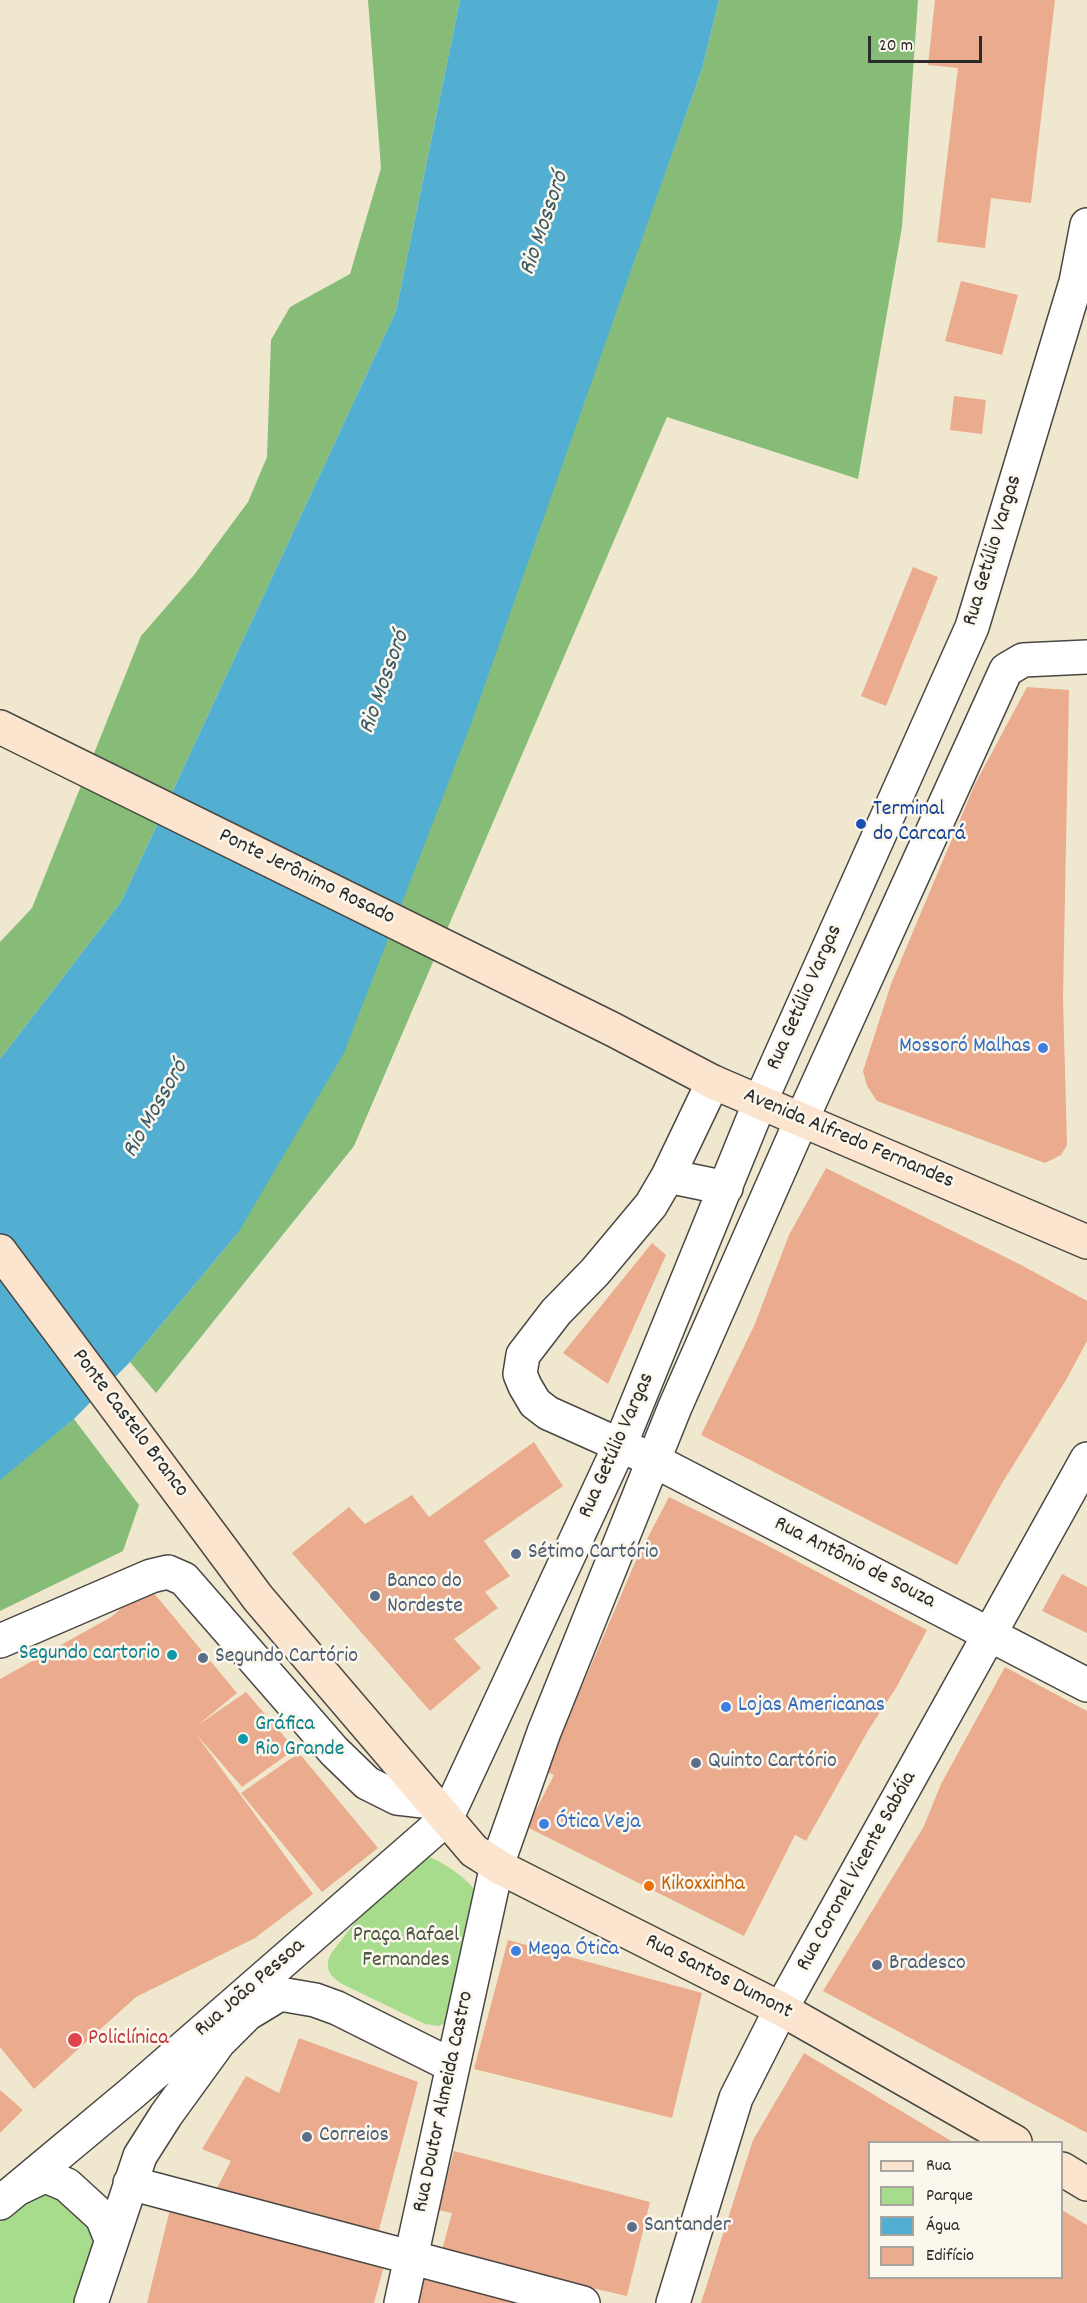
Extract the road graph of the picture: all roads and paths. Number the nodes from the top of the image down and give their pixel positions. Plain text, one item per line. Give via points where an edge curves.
1 (1087, 225) edge
2 (1087, 657) edge
3 (0, 727) edge
4 (612, 1029) joint
5 (714, 1082) junction
6 (760, 1102) junction
7 (801, 1121) junction
8 (668, 1176) junction
9 (726, 1188) junction
10 (1087, 1242) edge
11 (0, 1251) edge
12 (620, 1445) junction
13 (1087, 1459) edge
14 (653, 1460) junction
15 (258, 1598) joint
16 (991, 1635) junction
17 (0, 1641) edge
18 (1087, 1685) edge
19 (439, 1811) junction
20 (497, 1865) junction
21 (781, 2009) junction
22 (453, 2066) junction
23 (1013, 2141) edge
24 (1063, 2170) edge
25 (130, 2183) junction
26 (1087, 2184) edge
27 (8, 2196) edge
28 (111, 2239) junction
29 (411, 2257) junction
30 (91, 2303) edge
31 (400, 2303) edge
32 (584, 2303) edge
33 (673, 2303) edge

1 - 6 street, Rua Getúlio Vargas via 1076,282 972,627
2 - 7 street, Rua Getúlio Vargas via 1023,660 1006,670
3 - 4 main road, Ponte Jerônimo Rosado
4 - 5 main road, Avenida Alfredo Fernandes
5 - 6 main road, Avenida Alfredo Fernandes
5 - 8 street
6 - 7 main road, Avenida Alfredo Fernandes
6 - 9 street, Rua Getúlio Vargas
7 - 10 main road, Avenida Alfredo Fernandes
7 - 14 street, Rua Getúlio Vargas
8 - 9 street
8 - 12 street, Rua Antônio de Souza via 624,1238 556,1312 523,1355 520,1367 535,1403 548,1413
9 - 12 street, Rua Getúlio Vargas
11 - 15 main road, Ponte Castelo Branco
12 - 14 street, Rua Antônio de Souza
12 - 19 street, Rua Getúlio Vargas
13 - 16 street, Rua Coronel Vicente Sabóia
14 - 16 street, Rua Antônio de Souza
14 - 20 street, Rua Getúlio Vargas via 544,1732
15 - 19 main road, Rua Santos Dumont
16 - 18 street, Rua Antônio de Souza
16 - 21 street, Rua Coronel Vicente Sabóia
17 - 19 street via 168,1572 184,1579 334,1751 367,1783 397,1798
19 - 20 main road, Rua Santos Dumont via 474,1851
19 - 27 street, Rua João Pessoa via 132,2093
20 - 21 main road, Rua Santos Dumont
20 - 22 street, Rua Doutor Almeida Castro
21 - 23 main road, Rua Santos Dumont
21 - 33 street, Rua Coronel Vicente Sabóia via 736,2098
22 - 25 street via 337,2008 280,1994 247,2014 219,2042 152,2136
22 - 29 street, Rua Doutor Almeida Castro
24 - 26 main road
25 - 28 street
25 - 29 street
27 - 28 street via 48,2177 67,2185 102,2217
28 - 30 street
29 - 31 street, Rua Doutor Almeida Castro
29 - 32 street

